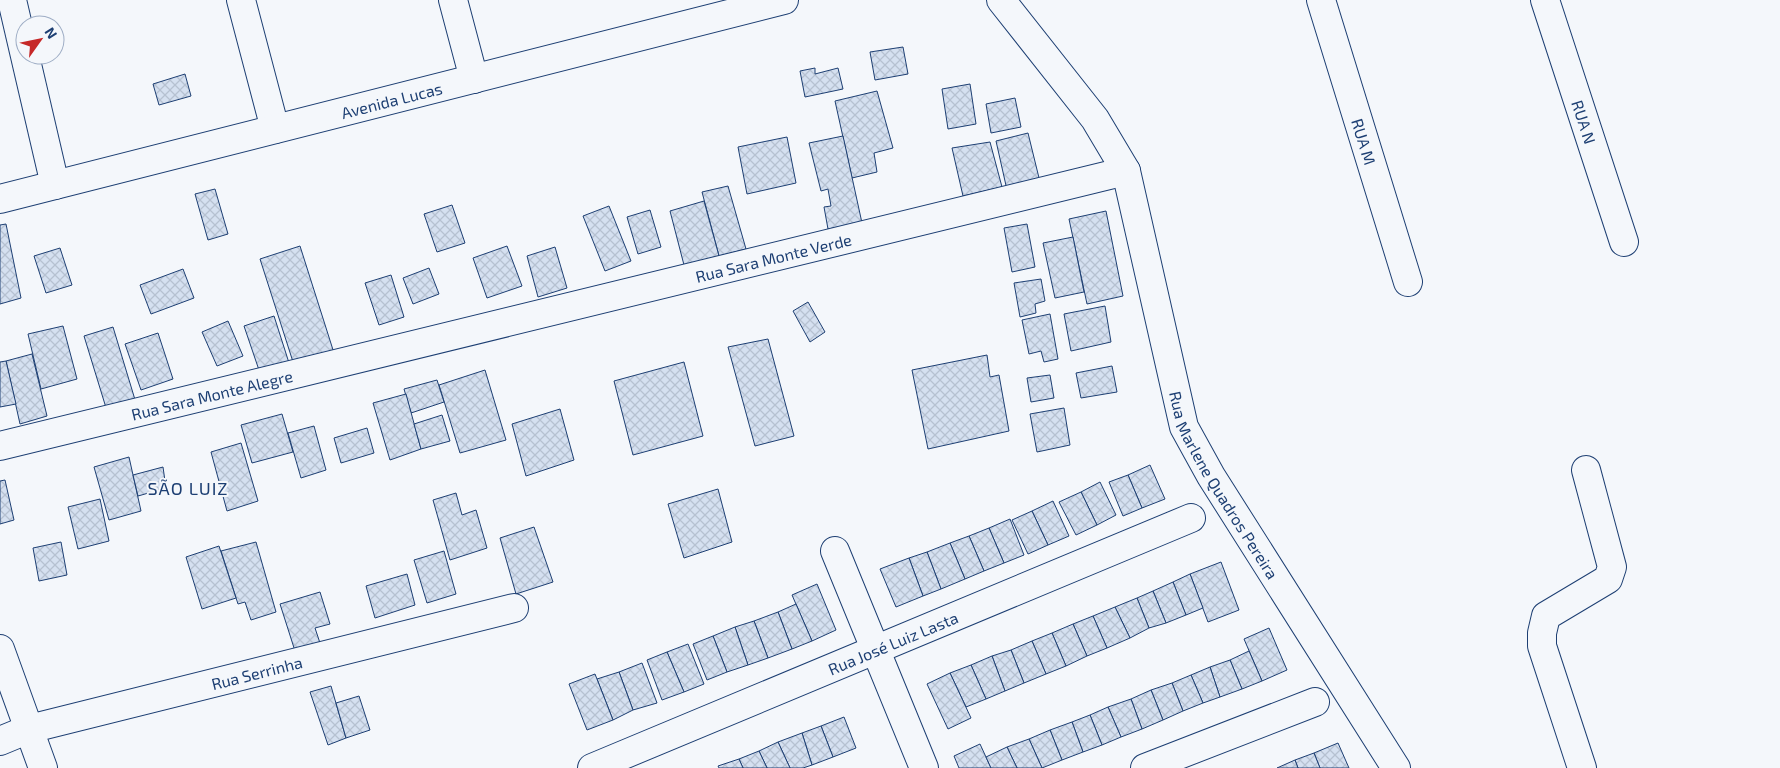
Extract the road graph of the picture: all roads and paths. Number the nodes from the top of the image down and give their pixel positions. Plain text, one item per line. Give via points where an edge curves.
1 (12, 0) edge
2 (241, 0) edge
3 (453, 0) edge
4 (784, 0) edge
5 (1001, 0) edge
6 (1321, 0) edge
7 (1545, 0) edge
8 (474, 79) junction
9 (275, 129) junction
10 (1126, 171) junction
11 (54, 186) junction
12 (0, 199) edge
13 (1624, 242) dead end
14 (1408, 282) dead end
15 (422, 344) joint
16 (0, 446) edge
17 (1586, 470) dead end
18 (1190, 518) dead end
19 (836, 552) dead end
20 (514, 608) dead end
21 (0, 649) edge
22 (876, 650) junction
23 (1315, 702) dead end
24 (29, 730) junction
25 (0, 741) edge
26 (594, 767) edge
27 (43, 768) edge
28 (924, 768) edge
29 (1145, 768) edge
30 (1396, 768) edge
31 (1582, 768) edge

1 - 11 street
2 - 9 street
3 - 8 street
4 - 8 street, Avenida Lucas
5 - 10 street, Rua Marlene Quadros Pereira via 1094,120
6 - 14 street, RUA M
7 - 13 street, RUA N
8 - 9 street, Avenida Lucas
9 - 11 street, Avenida Lucas
10 - 15 street, Rua Sara Monte Verde
10 - 30 street, Rua Marlene Quadros Pereira via 1184,427 1211,476
11 - 12 street, Avenida Lucas
15 - 16 street, Rua Sara Monte Alegre
17 - 31 street via 1612,567 1608,579 1546,616 1542,633 1542,646
18 - 22 street, Rua José Luiz Lasta
19 - 22 street
20 - 24 street, Rua Serrinha
21 - 24 street
22 - 26 street, Rua José Luiz Lasta
22 - 28 street
23 - 29 street
24 - 25 street, Rua Serrinha
24 - 27 street

